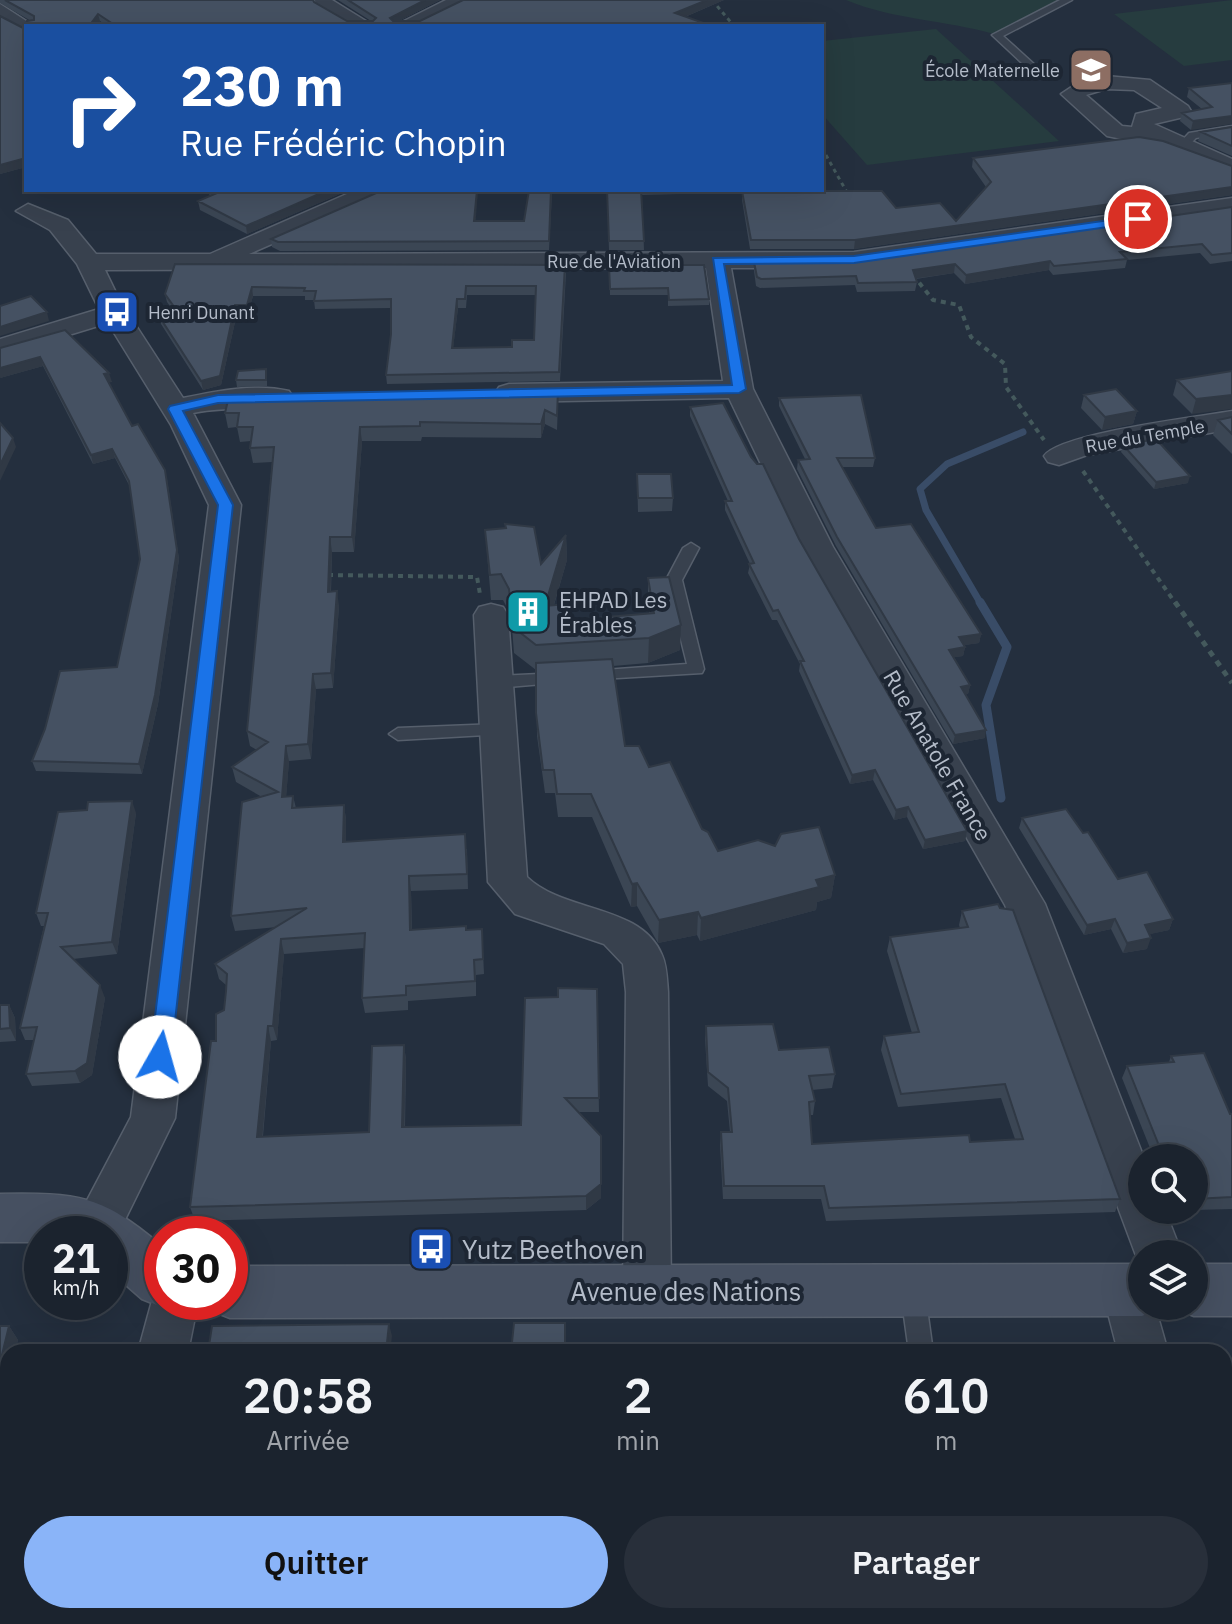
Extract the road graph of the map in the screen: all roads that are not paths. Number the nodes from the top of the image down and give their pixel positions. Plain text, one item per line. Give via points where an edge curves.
1 (462, 0) edge
2 (1067, 0) edge
3 (323, 3) edge
4 (0, 10) edge
5 (439, 11) junction
6 (458, 21) edge
7 (360, 24) edge
8 (409, 24) edge
9 (24, 27) edge
10 (1041, 75) dead end
11 (1232, 129) edge
12 (1174, 144) junction
13 (1232, 167) edge
14 (371, 192) edge
15 (48, 193) dead end
16 (1232, 205) edge
17 (28, 211) junction
18 (0, 216) edge
19 (717, 260) junction
20 (89, 262) junction
21 (206, 263) junction
22 (117, 312) junction
23 (0, 348) edge
24 (739, 389) junction
25 (487, 393) edge
26 (314, 396) edge
27 (175, 409) junction
28 (1232, 420) edge
29 (1059, 456) dead end
30 (691, 548) dead end
31 (491, 615) road end
32 (495, 682) junction
33 (498, 730) junction
34 (398, 734) dead end
35 (112, 1216) edge
36 (0, 1218) edge
37 (24, 1218) edge
38 (1130, 1240) edge
39 (128, 1252) edge
40 (144, 1266) edge
41 (1128, 1279) edge
42 (1208, 1290) edge
43 (1232, 1290) edge
44 (647, 1291) junction
45 (913, 1291) junction
46 (248, 1292) edge
47 (169, 1320) edge
48 (1143, 1320) edge
49 (165, 1344) edge
50 (920, 1344) edge
51 (1143, 1344) edge

1 - 5 street
2 - 10 lane via 997,35
3 - 7 street
4 - 9 street
5 - 6 street
5 - 8 street
11 - 12 lane
12 - 12 street via 1142,126 1144,119 1180,111 1142,85 1121,82 1079,88 1072,94 1115,131
12 - 13 street
14 - 21 street
15 - 17 street
16 - 19 street, Rue de l'Aviation via 854,260
17 - 18 street
17 - 20 street via 59,225
19 - 21 street, Rue de l'Aviation
19 - 24 street, Rue Anatole France
20 - 21 street, Rue de l'Aviation
20 - 22 street
22 - 23 street
22 - 27 street
24 - 25 street
24 - 38 street, Rue Anatole France via 817,547 1025,904
26 - 27 street via 218,399
27 - 35 street via 225,505 153,1118
28 - 29 street, Rue du Temple via 1079,447
30 - 32 lane via 674,580 696,669
31 - 32 street
32 - 33 street
33 - 34 lane
33 - 44 street via 508,882 529,903 618,933 643,958
36 - 37 main road
39 - 40 main road
41 - 45 main road, Avenue des Nations
42 - 43 main road
44 - 45 main road, Avenue des Nations
44 - 46 main road, Avenue des Nations
45 - 50 lane
47 - 49 street
48 - 51 street, Rue Anatole France

